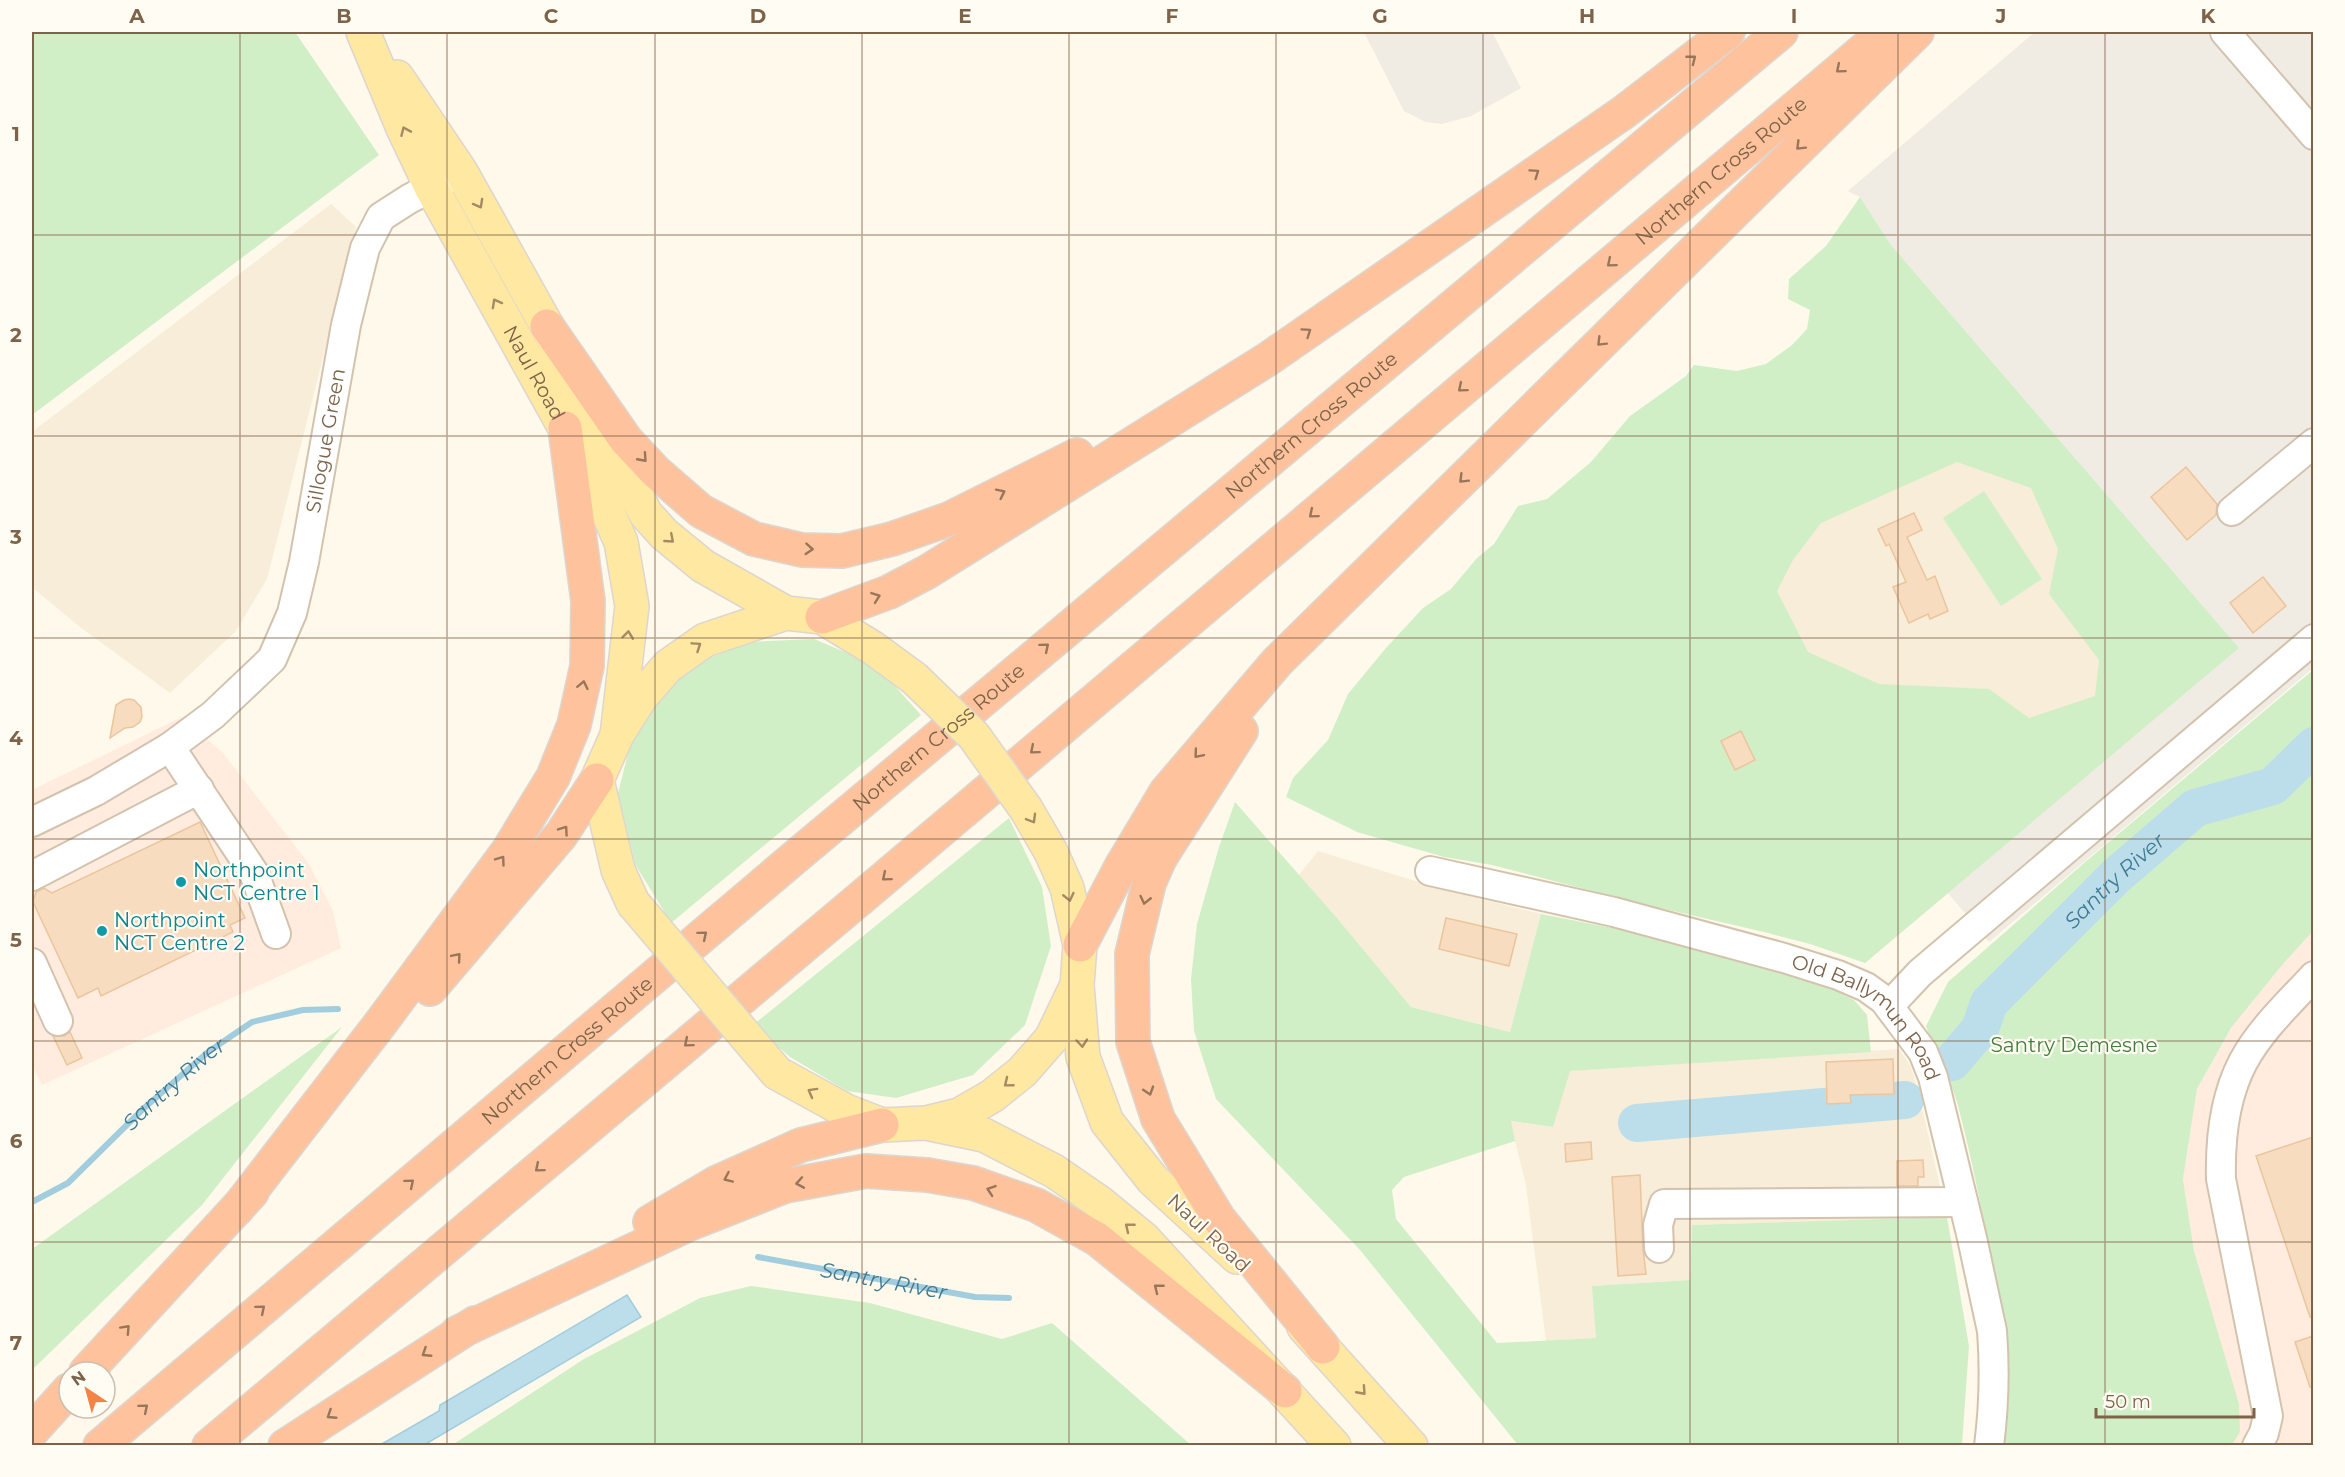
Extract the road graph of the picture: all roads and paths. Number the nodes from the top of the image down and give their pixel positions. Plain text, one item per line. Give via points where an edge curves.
1 (363, 32) edge
2 (367, 32) edge
3 (1728, 32) edge
4 (1781, 32) edge
5 (1885, 32) edge
6 (1917, 32) edge
7 (2225, 32) edge
8 (2313, 135) edge
9 (460, 172) junction
10 (431, 186) junction
11 (547, 326) junction
12 (1268, 359) junction
13 (565, 428) junction
14 (2313, 443) edge
15 (2232, 511) dead end
16 (1382, 558) junction
17 (786, 613) junction
18 (822, 617) junction
19 (2313, 639) edge
20 (617, 735) junction
21 (170, 747) junction
22 (597, 780) junction
23 (198, 789) junction
24 (75, 801) junction
25 (32, 822) edge
26 (96, 843) junction
27 (1430, 872) dead end
28 (32, 876) edge
29 (276, 934) dead end
30 (1080, 945) junction
31 (32, 963) edge
32 (2313, 976) edge
33 (1077, 985) junction
34 (1889, 1006) junction
35 (58, 1021) dead end
36 (926, 1123) junction
37 (882, 1125) junction
38 (1963, 1202) junction
39 (237, 1209) junction
40 (1659, 1248) dead end
41 (457, 1333) junction
42 (1323, 1347) junction
43 (97, 1360) edge
44 (1285, 1391) junction
45 (57, 1403) edge
46 (32, 1431) edge
47 (100, 1446) edge
48 (209, 1446) edge
49 (285, 1446) edge
50 (1334, 1446) edge
51 (1411, 1446) edge
52 (1989, 1446) edge
53 (2257, 1446) edge

10 -> 1 main road, Naul Road
2 - 9 main road, Naul Road
12 -> 3 highway via 1624,112
47 -> 4 highway, Northern Cross Route via 809,845
5 -> 48 highway, Northern Cross Route
6 -> 16 highway
7 - 8 street
9 - 10 street, Sillogue Green
9 -> 11 main road, Naul Road
13 -> 10 main road, Naul Road
10 - 21 street, Sillogue Green via 381,218 365,248 342,349 304,562 292,613 272,659
11 -> 12 highway via 626,440 655,471 701,511 754,539 802,550 842,551 949,519
11 -> 17 main road, Naul Road via 646,514 704,566
18 -> 12 highway via 889,592 927,572
20 -> 13 main road, Naul Road via 632,606 621,542
39 -> 13 highway via 501,861 553,777 574,725 587,666 588,601
14 - 15 street
16 -> 30 highway via 1277,662 1166,792
16 -> 42 highway via 1248,720 1164,852 1149,883 1132,954 1133,1042 1158,1119 1219,1219
17 - 18 main road
20 -> 17 main road via 641,697 668,666 705,640
18 -> 30 main road, bridge via 914,678 974,736 1051,852 1067,888
19 - 34 street via 1920,974
20 - 22 main road
21 - 23 street
21 - 24 street, Sillogue Green
37 -> 22 main road, bridge via 846,1111 777,1073 633,903 618,870
39 -> 22 highway via 393,1034 552,846
23 - 26 street
23 - 29 street via 254,873
24 - 25 street, Sillogue Green
24 - 26 street
26 - 28 street
27 - 34 street, Old Ballymun Road via 1614,912 1784,958 1866,987
30 - 33 main road
31 - 35 street
32 - 53 street via 2273,1020 2243,1062 2228,1101 2220,1148 2221,1179 2268,1416
33 -> 36 main road via 1051,1039 1022,1071 992,1096 959,1114
33 -> 42 main road, Naul Road via 1083,1058 1107,1122 1153,1180 1233,1253
34 - 38 street, Old Ballymun Road via 1929,1064
36 - 37 main road
44 -> 36 main road via 1144,1239 1099,1202 1054,1171 984,1135
37 -> 41 highway via 801,1145 716,1183
38 - 40 street via 1664,1204 1658,1226
38 - 52 street, Old Ballymun Road via 1992,1331 1993,1419
43 -> 39 highway
44 -> 41 highway via 1097,1239 1036,1205 973,1183 927,1174 866,1171 785,1186 688,1224
41 -> 49 highway
42 -> 51 main road, Naul Road
44 - 50 main road
45 - 46 highway

